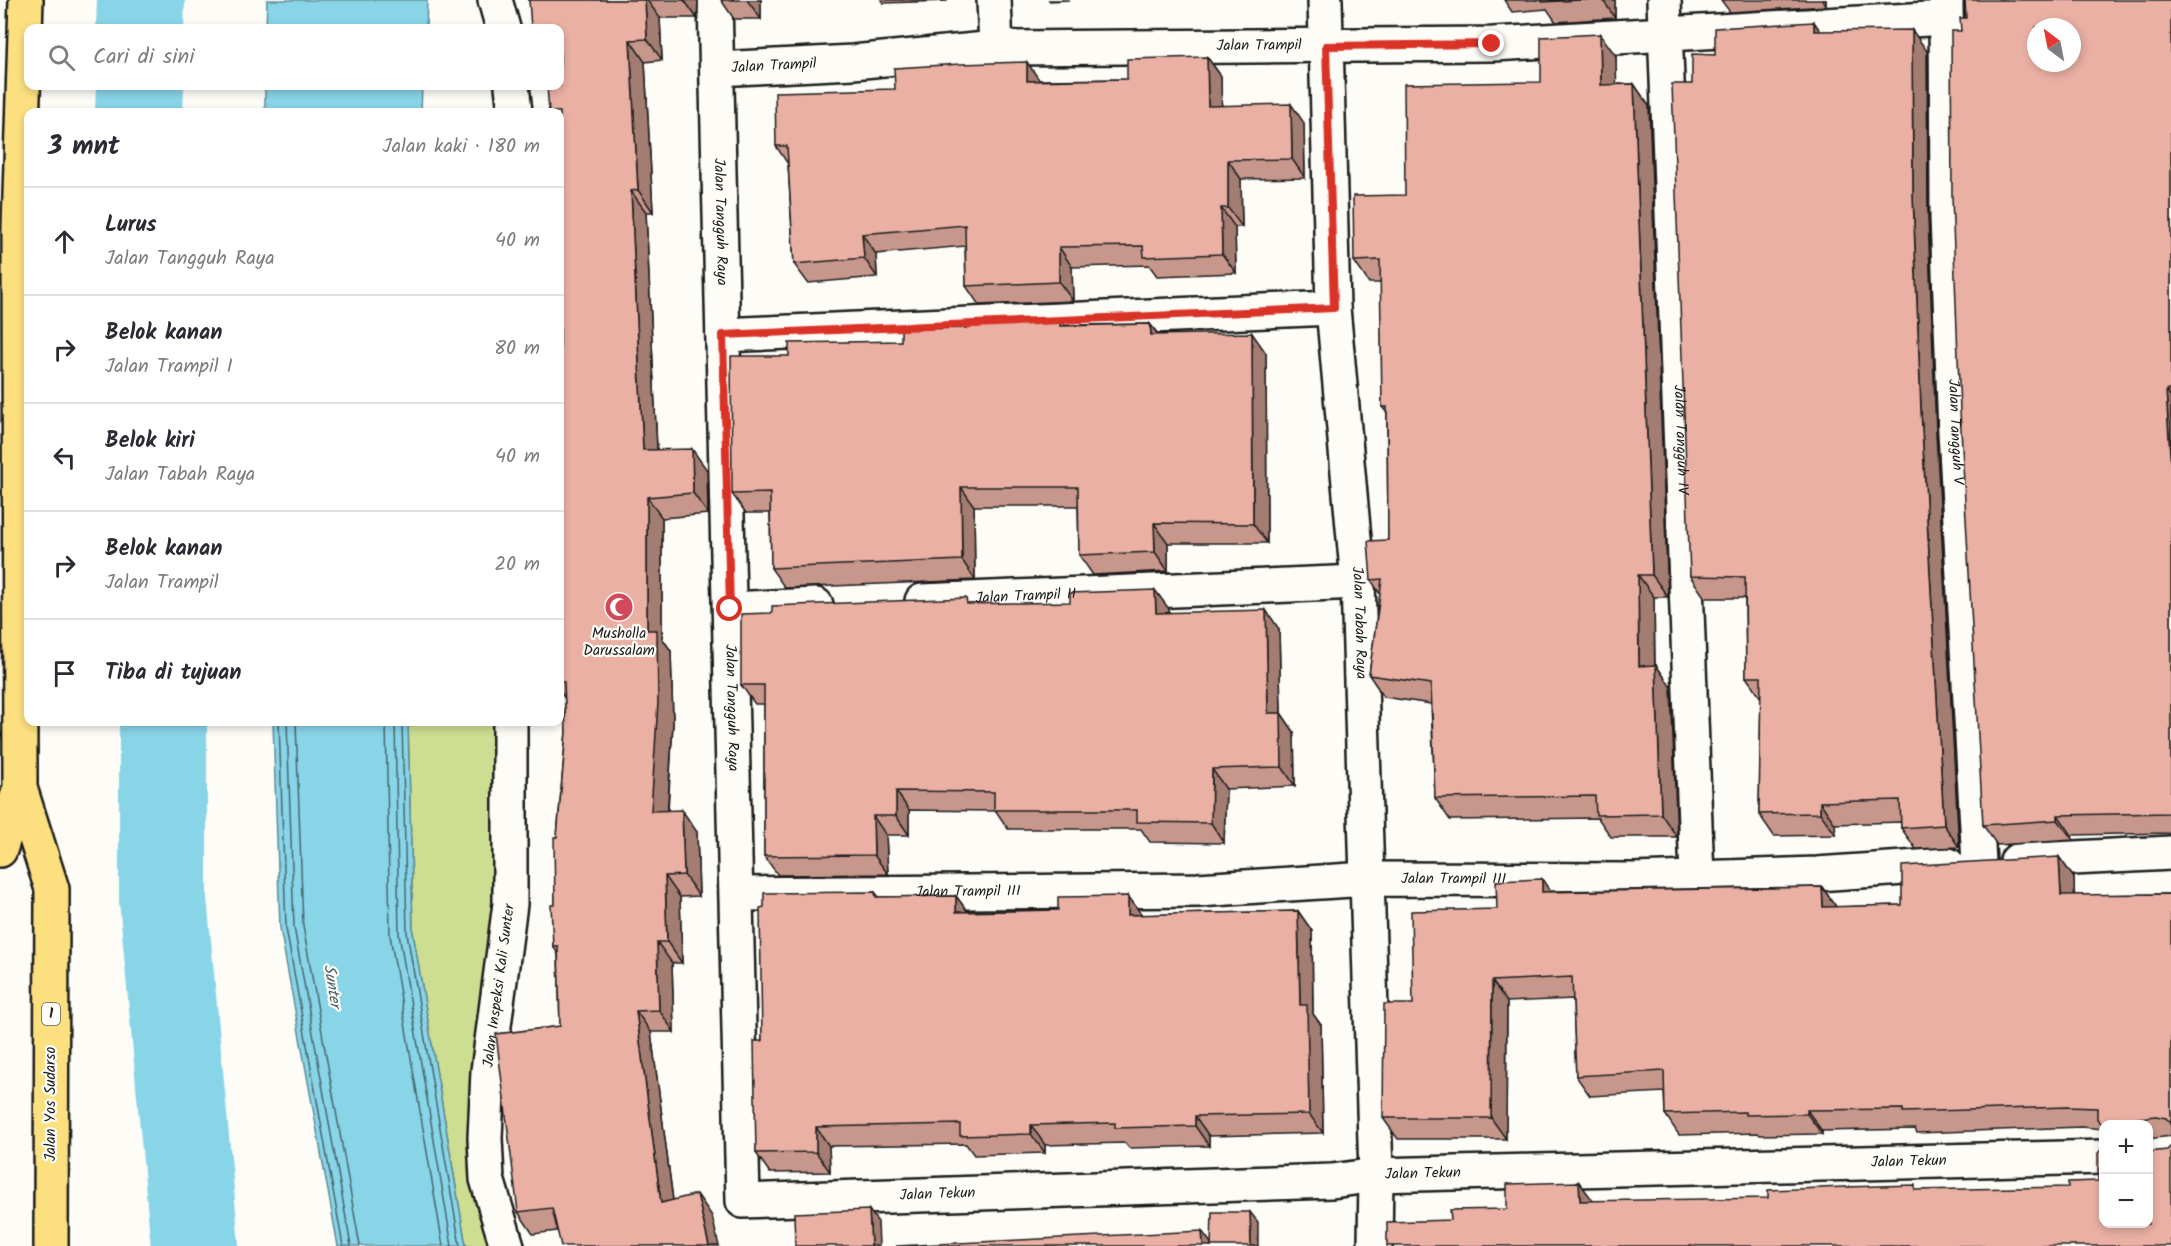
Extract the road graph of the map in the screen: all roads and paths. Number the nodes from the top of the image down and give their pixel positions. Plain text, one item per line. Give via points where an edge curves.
1 (26, 0) edge
2 (495, 0) edge
3 (715, 0) edge
4 (994, 0) edge
5 (1325, 0) edge
6 (1664, 0) edge
7 (1946, 9) edge
8 (25, 24) edge
9 (502, 24) edge
10 (1665, 33) junction
11 (1326, 46) junction
12 (996, 48) junction
13 (24, 65) edge
14 (717, 69) junction
15 (512, 90) edge
16 (515, 108) edge
17 (1334, 308) junction
18 (723, 335) junction
19 (1358, 582) junction
20 (893, 602) edge
21 (847, 604) edge
22 (730, 609) junction
23 (510, 726) edge
24 (20, 788) junction
25 (0, 850) edge
26 (2171, 853) edge
27 (1979, 863) junction
28 (1697, 877) junction
29 (1367, 879) junction
30 (736, 894) junction
31 (2099, 1157) edge
32 (1376, 1175) junction
33 (744, 1201) joint
34 (51, 1246) edge
35 (507, 1246) edge
36 (1375, 1246) edge

1 - 8 highway, Jalan Yos Sudarso / 1
2 - 9 street
3 - 14 street, Jalan Tangguh Raya
4 - 12 street
5 - 11 street, Jalan Tabah Raya
6 - 10 street, Jalan Tangguh IV
7 - 10 street, Jalan Trampil
7 - 27 street, Jalan Tangguh V via 1947,229
10 - 11 street, Jalan Trampil via 1492,44
10 - 28 street, Jalan Tangguh IV
11 - 12 street, Jalan Trampil
11 - 17 street, Jalan Tabah Raya
12 - 14 street, Jalan Trampil via 854,62
13 - 24 highway, Jalan Yos Sudarso / 1 via 19,227
14 - 18 street, Jalan Tangguh Raya
15 - 16 street
17 - 18 street
17 - 19 street, Jalan Tabah Raya
18 - 22 street, Jalan Tangguh Raya
19 - 20 street, Jalan Trampil II
19 - 29 street, Jalan Tabah Raya
21 - 22 street
22 - 30 street, Jalan Tangguh Raya
23 - 35 street, Jalan Inspeksi Kali Sunter via 510,904 488,1071 485,1138 488,1179
24 - 25 highway, Jalan Yos Sudarso / 1
24 - 34 highway, Jalan Yos Sudarso / 1 via 52,889
26 - 27 street, Jalan Trampil III
27 - 28 street, Jalan Trampil III
28 - 29 street, Jalan Trampil III
29 - 30 street, Jalan Trampil III via 1198,890
29 - 32 street, Jalan Tabah Raya
30 - 33 street, Jalan Tangguh Raya
31 - 32 street, Jalan Tekun
32 - 33 street, Jalan Tekun via 1332,1181
32 - 36 street, Jalan Tabah Raya

